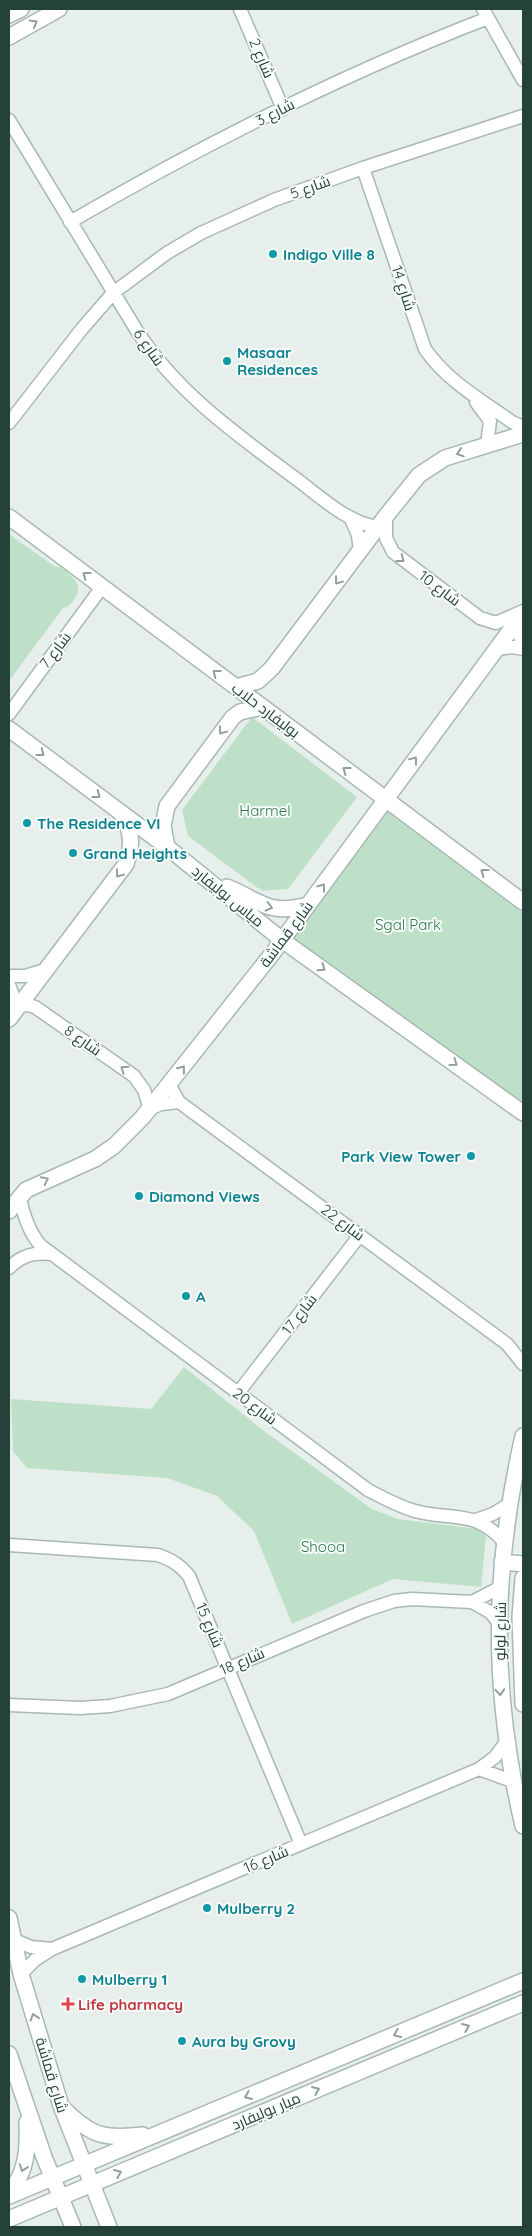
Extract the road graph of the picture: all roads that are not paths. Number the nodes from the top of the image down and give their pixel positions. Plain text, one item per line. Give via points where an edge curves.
1 (21, 9) edge
2 (59, 9) edge
3 (240, 9) edge
4 (485, 13) edge
5 (9, 15) edge
6 (9, 37) edge
7 (523, 80) edge
8 (283, 108) junction
9 (523, 116) edge
10 (9, 120) edge
11 (363, 168) junction
12 (70, 222) junction
13 (113, 293) junction
14 (470, 392) junction
15 (9, 423) edge
16 (523, 427) edge
17 (523, 434) edge
18 (487, 445) junction
19 (9, 518) edge
20 (352, 520) junction
21 (382, 522) junction
22 (360, 551) junction
23 (102, 588) junction
24 (521, 615) edge
25 (523, 644) edge
26 (496, 649) junction
27 (523, 649) edge
28 (236, 687) junction
29 (262, 707) junction
30 (9, 714) edge
31 (9, 729) edge
32 (385, 799) junction
33 (121, 814) junction
34 (167, 847) junction
35 (209, 881) junction
36 (523, 902) edge
37 (308, 905) junction
38 (282, 940) junction
39 (45, 970) junction
40 (9, 976) edge
41 (9, 985) edge
42 (17, 1006) junction
43 (9, 1019) edge
44 (170, 1086) junction
45 (179, 1102) junction
46 (150, 1109) junction
47 (523, 1112) edge
48 (19, 1196) junction
49 (9, 1211) edge
50 (360, 1235) junction
51 (52, 1254) junction
52 (9, 1268) edge
53 (507, 1344) junction
54 (523, 1346) edge
55 (523, 1364) edge
56 (238, 1393) junction
57 (523, 1436) edge
58 (509, 1504) junction
59 (476, 1520) junction
60 (504, 1542) junction
61 (10, 1546) edge
62 (502, 1562) junction
63 (523, 1564) edge
64 (523, 1578) edge
65 (501, 1587) junction
66 (472, 1602) junction
67 (498, 1623) junction
68 (228, 1668) junction
69 (523, 1704) edge
70 (9, 1705) edge
71 (506, 1742) junction
72 (479, 1769) junction
73 (512, 1781) junction
74 (523, 1826) edge
75 (301, 1844) junction
76 (9, 1918) edge
77 (12, 1939) junction
78 (52, 1949) junction
79 (22, 1974) junction
80 (523, 1981) edge
81 (523, 2003) edge
82 (9, 2054) edge
83 (27, 2105) junction
84 (61, 2106) junction
85 (157, 2134) junction
86 (84, 2164) junction
87 (52, 2178) junction
88 (92, 2184) junction
89 (9, 2195) edge
90 (60, 2197) junction
91 (9, 2219) edge
92 (73, 2227) edge
93 (109, 2227) edge

1 - 5 street
6 -> 2 street
3 - 8 street, شارع 2
4 - 7 street
4 - 8 street, شارع 3
8 - 12 street, شارع 3 via 181,159
9 - 11 street, شارع 5
10 - 12 street, شارع 6
11 - 13 street, شارع 5 via 274,200 201,233 158,259
11 - 14 street, شارع 14 via 425,350 442,370
12 - 13 street, شارع 6
13 - 15 street
13 - 20 street, شارع 6 via 153,357 192,399
14 - 16 street, شارع 14
14 - 18 street, شارع 14 via 490,421
17 - 18 street
18 -> 21 street via 431,465 409,486
23 -> 19 street, بوليفارد حلاب
20 - 21 street, شارع 6
20 - 22 street
21 - 22 street
21 -> 24 street, شارع 10 via 393,552 480,618 496,623
22 -> 28 street via 266,675
28 -> 23 street, بوليفارد حلاب
23 - 30 street, شارع 7
24 - 25 street via 520,638
24 - 26 street, شارع قماشة
26 - 27 street
32 -> 26 street, شارع قماشة
28 - 29 street, بوليفارد حلاب
32 -> 29 street, بوليفارد حلاب
29 -> 34 street via 233,717 167,806 163,826
31 -> 33 street, مياس بوليفارد
36 -> 32 street, بوليفارد حلاب
37 -> 32 street, شارع قماشة
33 - 34 street, مياس بوليفارد
33 -> 39 street via 131,838 126,864
34 - 35 street, مياس بوليفارد
35 -> 37 street via 265,906 294,909
35 - 38 street, مياس بوليفارد
37 - 38 street, شارع قماشة
44 -> 38 street, شارع قماشة
38 -> 47 street, مياس بوليفارد
39 - 40 street via 25,976
39 - 42 street
41 - 42 street
42 - 43 street
46 -> 42 street, شارع 8 via 144,1090 134,1076 35,1007
44 - 45 street, شارع 22
44 - 46 street, شارع قماشة
45 - 46 street
45 - 50 street, شارع 22
48 -> 46 street, شارع قماشة via 106,1152
48 - 49 street, شارع قماشة
48 - 51 street, شارع 20 via 31,1233
50 - 53 street, شارع 22
50 - 56 street, شارع 17
51 - 52 street via 27,1255
51 - 56 street, شارع 20
53 - 54 street, شارع 22
53 - 55 street, شارع 22
56 - 59 street, شارع 20 via 368,1490 414,1511
57 - 58 street, شارع لولو
58 - 59 street
58 - 60 street, شارع لولو
59 - 60 street, شارع 20 via 492,1529
60 - 62 street, شارع لولو
61 - 68 street, شارع 15 via 158,1555 170,1559 189,1576
62 - 63 street
62 - 65 street, شارع لولو
64 - 69 street, شارع لولو via 520,1626
65 - 66 street
65 - 67 street, شارع لولو
66 - 67 street via 490,1612
66 - 68 street, شارع 18 via 394,1601
67 -> 71 street, شارع لولو via 498,1663
68 - 70 street, شارع 18 via 168,1694 139,1701 80,1708
68 - 75 street, شارع 15
71 - 72 street, شارع 16 via 495,1757
71 - 73 street, شارع لولو
72 - 73 street
72 - 75 street, شارع 16
73 - 74 street, شارع لولو
75 - 78 street, شارع 16
76 - 77 street, شارع قماشة
77 - 78 street via 31,1947
77 - 79 street, شارع قماشة
78 - 79 street, شارع 16
84 -> 79 street, شارع قماشة
80 -> 85 street, ميار بوليفارد
88 -> 81 street, ميار بوليفارد
82 - 83 street
83 - 87 street
83 -> 89 street via 27,2157
84 - 85 street via 78,2123 98,2135
84 - 86 street, شارع قماشة
85 - 86 street, ميار بوليفارد
86 - 87 street, ميار بوليفارد
86 - 88 street, شارع قماشة
87 - 89 street, ميار بوليفارد
87 - 90 street
88 - 90 street, ميار بوليفارد
88 - 93 street, شارع قماشة
90 - 91 street, ميار بوليفارد
90 - 92 street

